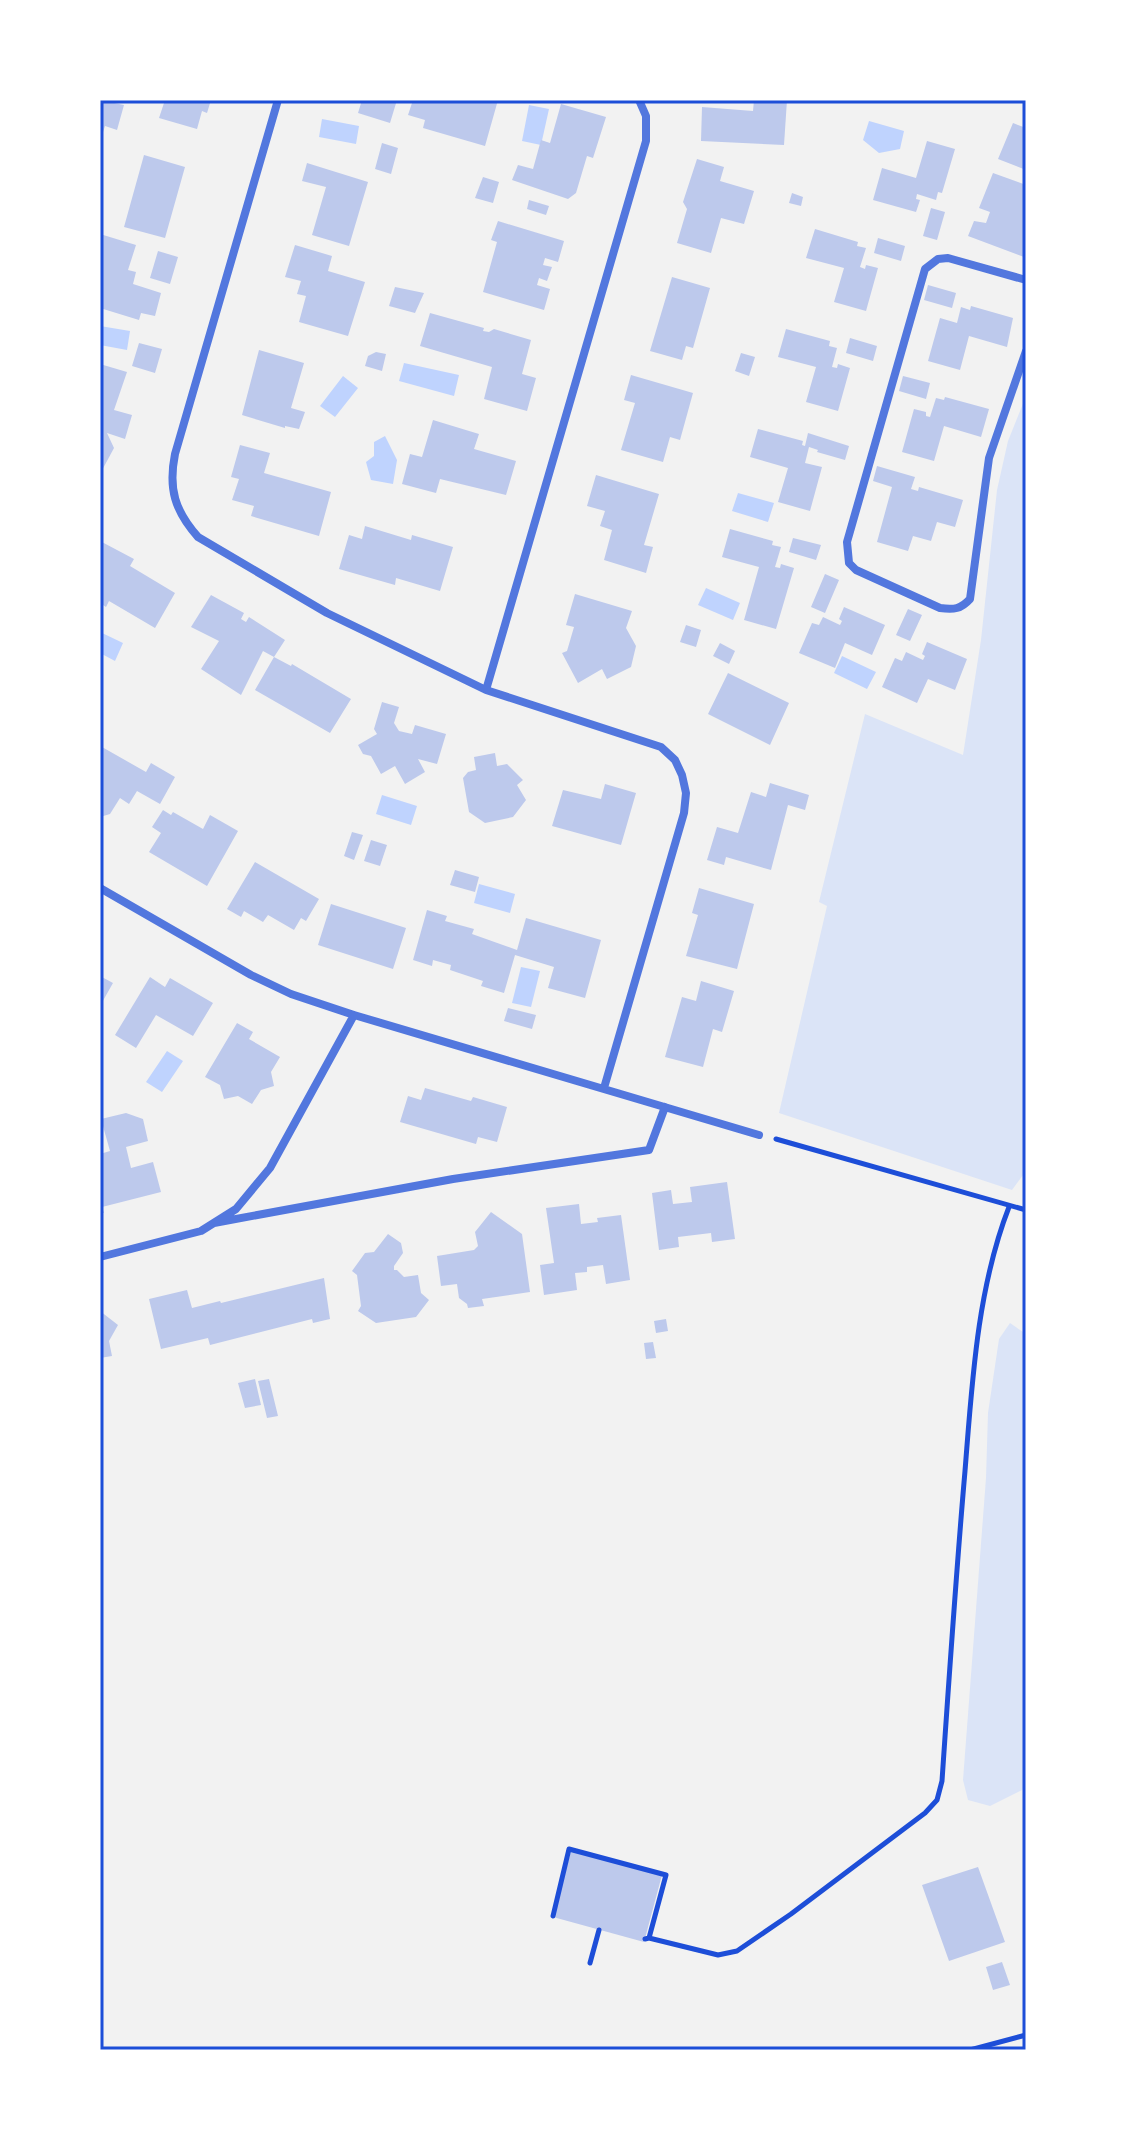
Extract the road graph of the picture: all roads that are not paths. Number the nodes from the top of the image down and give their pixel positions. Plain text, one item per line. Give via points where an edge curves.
1 (278, 100) edge
2 (639, 100) edge
3 (1026, 280) edge
4 (1026, 351) edge
5 (486, 690) junction
6 (100, 888) edge
7 (354, 1015) junction
8 (604, 1088) junction
9 (665, 1107) junction
10 (759, 1135) road end
11 (214, 1223) junction
12 (100, 1257) edge

1 - 5 street via 171,472 175,505 198,537 327,613
2 - 5 street via 646,116 646,141
3 - 4 street via 948,258 925,269 847,542 849,563 856,570 940,608 963,607 970,599 989,458
5 - 8 street via 661,747 682,775 684,813
6 - 7 street via 251,975
7 - 8 street
7 - 11 street via 270,1168 236,1209
8 - 9 street
9 - 10 street
9 - 11 street via 649,1150
11 - 12 street

